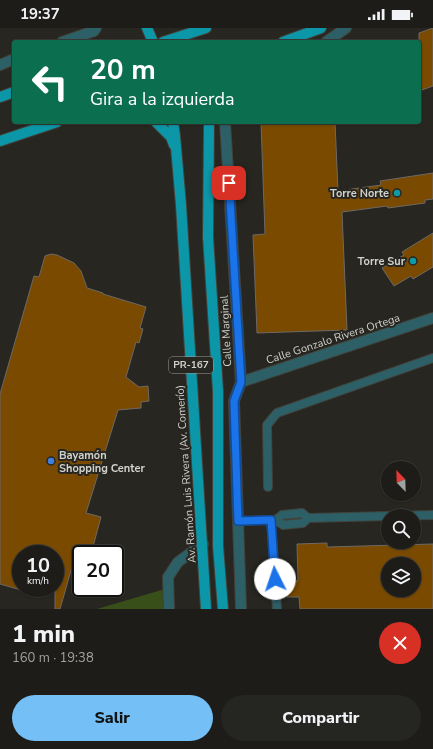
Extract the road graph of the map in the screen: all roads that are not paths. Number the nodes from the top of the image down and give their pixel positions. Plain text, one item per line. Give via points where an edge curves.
1 (96, 28) edge
2 (146, 28) edge
3 (206, 28) edge
4 (321, 28) edge
5 (346, 28) edge
6 (191, 34) edge
7 (67, 40) edge
8 (152, 40) edge
9 (170, 40) edge
10 (288, 40) edge
11 (329, 40) edge
12 (12, 61) edge
13 (0, 65) edge
14 (12, 93) edge
15 (0, 97) edge
16 (51, 124) edge
17 (158, 124) edge
18 (173, 124) edge
19 (209, 124) edge
20 (225, 124) edge
21 (0, 141) edge
22 (176, 149) junction
23 (433, 318) edge
24 (433, 358) edge
25 (241, 382) junction
26 (268, 487) dead end
27 (421, 515) edge
28 (433, 515) edge
29 (381, 516) edge
30 (273, 520) junction
31 (238, 521) junction
32 (203, 544) junction
33 (169, 609) edge
34 (206, 609) edge
35 (223, 609) edge
36 (241, 609) edge
37 (277, 609) edge

1 - 7 street
2 - 8 main road
3 - 6 main road
4 - 10 main road
5 - 11 street
6 - 9 main road
12 - 13 street
14 - 15 main road
16 - 21 main road
17 - 22 main road
18 - 22 main road, Av. Ramón Luis Rivera (Av. Comerío) / PR-167
19 - 35 main road, PR-167 via 208,237 218,391 218,546
20 - 25 street, Calle Marginal
22 - 32 main road, Av. Ramón Luis Rivera (Av. Comerío) / PR-167
23 - 25 street, Calle Gonzalo Rivera Ortega
24 - 26 lane via 277,414 267,425
25 - 31 street, Calle Marginal via 234,401
27 - 28 lane
29 - 30 lane via 308,518 303,523 283,525
30 - 31 lane
30 - 37 lane
31 - 36 street, Calle Marginal
32 - 33 street via 178,562 168,577
32 - 34 main road, Av. Ramón Luis Rivera (Av. Comerío) / PR-167

